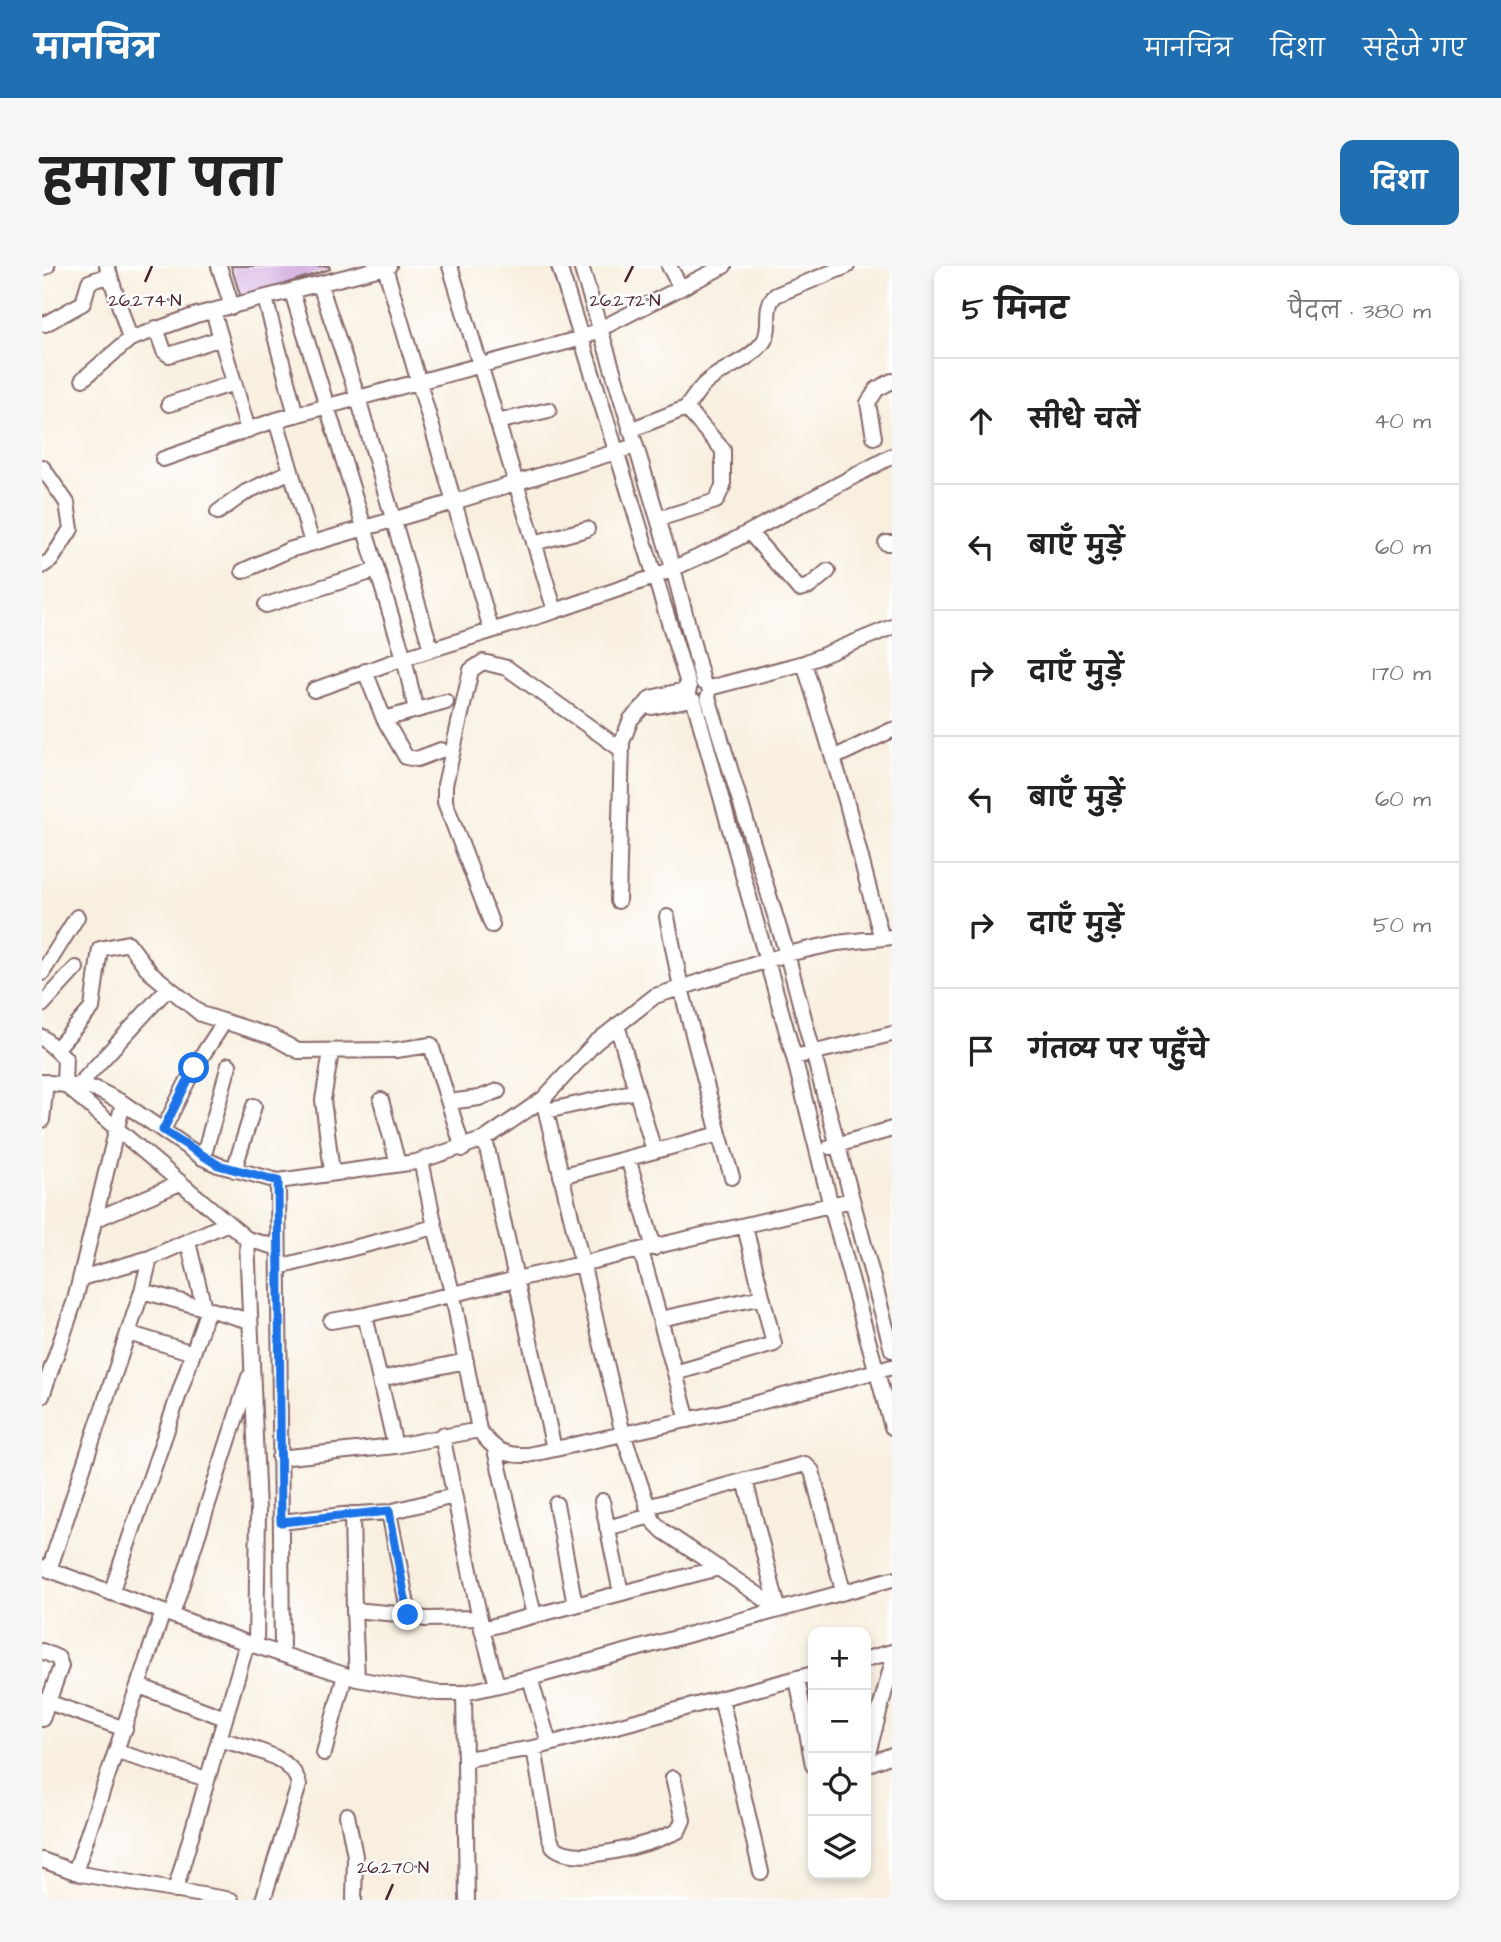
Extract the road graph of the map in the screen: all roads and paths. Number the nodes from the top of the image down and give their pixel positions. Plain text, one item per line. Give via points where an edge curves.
1 (219, 266) edge
2 (450, 266) edge
3 (559, 266) edge
4 (581, 266) edge
5 (669, 266) edge
6 (724, 266) edge
7 (846, 266) edge
8 (387, 267) edge
9 (108, 271) edge
10 (343, 272) edge
11 (320, 285) junction
12 (681, 288) junction
13 (292, 292) junction
14 (265, 299) junction
15 (232, 307) junction
16 (213, 311) junction
17 (45, 324) dead end
18 (156, 328) junction
19 (602, 329) junction
20 (220, 338) junction
21 (582, 338) junction
22 (130, 339) junction
23 (480, 364) junction
24 (83, 379) dead end
25 (418, 381) junction
26 (892, 381) edge
27 (234, 383) junction
28 (358, 398) junction
29 (169, 404) dead end
30 (327, 406) junction
31 (687, 408) junction
32 (549, 410) dead end
33 (296, 415) junction
34 (276, 420) junction
35 (496, 422) junction
36 (248, 430) junction
37 (630, 430) junction
38 (874, 437) dead end
39 (635, 446) junction
40 (615, 452) junction
41 (892, 456) edge
42 (163, 459) dead end
43 (42, 467) edge
44 (289, 472) junction
45 (516, 483) junction
46 (454, 502) junction
47 (218, 513) dead end
48 (392, 519) junction
49 (658, 519) junction
50 (363, 526) junction
51 (586, 529) dead end
52 (750, 533) junction
53 (312, 543) junction
54 (534, 543) junction
55 (42, 566) edge
56 (673, 568) junction
57 (377, 570) junction
58 (828, 570) dead end
59 (243, 571) dead end
60 (654, 577) junction
61 (265, 605) dead end
62 (555, 611) junction
63 (892, 627) edge
64 (491, 629) junction
65 (431, 649) junction
66 (404, 658) junction
67 (804, 663) junction
68 (365, 671) junction
69 (314, 690) dead end
70 (698, 692) junction
71 (446, 702) dead end
72 (416, 710) junction
73 (384, 719) junction
74 (892, 730) edge
75 (441, 750) dead end
76 (622, 750) junction
77 (833, 758) junction
78 (618, 901) dead end
79 (77, 917) dead end
80 (667, 917) dead end
81 (492, 925) dead end
82 (886, 936) edge
83 (787, 954) junction
84 (767, 960) junction
85 (76, 968) dead end
86 (42, 973) edge
87 (169, 988) junction
88 (681, 988) junction
89 (42, 1005) edge
90 (223, 1024) junction
91 (617, 1025) junction
92 (892, 1034) edge
93 (42, 1037) edge
94 (57, 1048) junction
95 (331, 1052) junction
96 (814, 1052) junction
97 (794, 1057) junction
98 (229, 1065) dead end
99 (44, 1082) edge
100 (71, 1085) junction
101 (498, 1091) dead end
102 (636, 1091) junction
103 (381, 1100) dead end
104 (449, 1102) junction
105 (123, 1103) junction
106 (544, 1105) junction
107 (254, 1106) dead end
108 (42, 1120) edge
109 (117, 1129) junction
110 (892, 1129) edge
111 (163, 1130) junction
112 (719, 1134) junction
113 (485, 1139) junction
114 (837, 1144) junction
115 (463, 1149) junction
116 (654, 1151) junction
117 (819, 1151) junction
118 (203, 1157) junction
119 (628, 1158) junction
120 (421, 1160) junction
121 (398, 1164) junction
122 (234, 1170) junction
123 (332, 1172) junction
124 (561, 1176) junction
125 (732, 1177) dead end
126 (278, 1181) junction
127 (180, 1183) junction
128 (851, 1200) junction
129 (831, 1206) junction
130 (94, 1220) junction
131 (228, 1223) junction
132 (435, 1227) junction
133 (745, 1227) junction
134 (247, 1239) junction
135 (188, 1242) junction
136 (276, 1247) junction
137 (648, 1250) junction
138 (150, 1258) junction
139 (583, 1265) junction
140 (279, 1267) junction
141 (872, 1275) junction
142 (81, 1278) junction
143 (514, 1281) junction
144 (852, 1281) junction
145 (142, 1291) junction
146 (453, 1296) junction
147 (762, 1297) junction
148 (206, 1308) junction
149 (365, 1315) junction
150 (660, 1319) junction
151 (250, 1321) junction
152 (331, 1321) dead end
153 (128, 1333) junction
154 (892, 1350) edge
155 (193, 1353) junction
156 (466, 1362) junction
157 (252, 1366) junction
158 (892, 1367) edge
159 (876, 1371) junction
160 (675, 1373) junction
161 (380, 1378) junction
162 (42, 1396) edge
163 (688, 1420) junction
164 (892, 1427) edge
165 (479, 1430) junction
166 (623, 1434) junction
167 (442, 1435) junction
168 (395, 1446) junction
169 (554, 1449) junction
170 (495, 1450) junction
171 (279, 1458) junction
172 (745, 1480) junction
173 (454, 1496) junction
174 (602, 1501) dead end
175 (556, 1504) dead end
176 (389, 1511) junction
177 (649, 1511) junction
178 (352, 1514) junction
179 (281, 1522) junction
180 (607, 1528) junction
181 (719, 1568) junction
182 (45, 1569) edge
183 (892, 1579) edge
184 (843, 1591) junction
185 (111, 1593) junction
186 (621, 1593) junction
187 (575, 1605) junction
188 (778, 1608) junction
189 (354, 1610) junction
190 (168, 1614) junction
191 (408, 1615) junction
192 (534, 1615) junction
193 (481, 1623) junction
194 (251, 1644) junction
195 (42, 1651) edge
196 (282, 1653) junction
197 (892, 1653) edge
198 (871, 1659) edge
199 (892, 1664) edge
200 (808, 1675) edge
201 (351, 1677) junction
202 (530, 1678) junction
203 (797, 1678) junction
204 (497, 1685) junction
205 (139, 1686) junction
206 (464, 1693) junction
207 (721, 1698) junction
208 (45, 1701) edge
209 (885, 1713) edge
210 (225, 1718) junction
211 (42, 1719) edge
212 (125, 1729) junction
213 (219, 1739) junction
214 (549, 1744) junction
215 (534, 1748) junction
216 (117, 1752) junction
217 (324, 1753) dead end
218 (811, 1753) edge
219 (870, 1753) edge
220 (892, 1755) edge
221 (466, 1759) junction
222 (871, 1761) edge
223 (673, 1778) dead end
224 (208, 1779) junction
225 (348, 1815) dead end
226 (42, 1860) edge
227 (75, 1872) junction
228 (761, 1872) dead end
229 (175, 1891) junction
230 (231, 1900) edge
231 (263, 1900) edge
232 (354, 1900) edge
233 (467, 1900) edge

1 - 15 street
2 - 23 street
3 - 21 street
4 - 19 street
5 - 12 street
6 - 12 street
7 - 31 street via 776,295 769,303 763,342 743,361 707,381
8 - 10 street
8 - 25 street
9 - 17 street via 89,282 83,303
9 - 22 street
10 - 11 street
11 - 13 street
11 - 28 street
12 - 19 street
13 - 14 street
13 - 30 street
14 - 15 street
14 - 33 street
15 - 16 street
16 - 18 street
16 - 20 street
18 - 20 street via 169,355
18 - 22 street
19 - 21 street
19 - 37 street
20 - 27 street
21 - 23 street
21 - 40 street
22 - 24 street
23 - 25 street
23 - 35 street
25 - 28 street
25 - 46 street
26 - 38 street via 877,389 868,403
27 - 29 street
27 - 36 street
28 - 30 street
28 - 48 street
30 - 33 street
30 - 50 street
31 - 37 street
31 - 49 street via 723,450 723,486 711,505
32 - 35 street
33 - 34 street
34 - 36 street
34 - 44 street
35 - 45 street
36 - 42 street
37 - 39 street
39 - 40 street
39 - 49 street
40 - 45 street
40 - 60 street
41 - 52 street
43 - 55 street via 67,503 71,529
44 - 47 street via 246,492
44 - 53 street
45 - 46 street
45 - 54 street
46 - 48 street
46 - 64 street
48 - 50 street
48 - 65 street
49 - 56 street
50 - 53 street
50 - 57 street
51 - 54 street
52 - 56 street
52 - 58 street via 799,589 810,586
53 - 59 street
54 - 62 street
56 - 60 street
56 - 70 street
57 - 61 street
57 - 66 street
60 - 62 street
60 - 70 street
62 - 64 street
63 - 67 street
64 - 65 street
65 - 66 street
66 - 68 street
66 - 72 street
67 - 70 street
67 - 77 street
68 - 69 street
68 - 73 street
70 - 76 street via 652,707 646,704 631,719
70 - 83 street
70 - 84 street
71 - 72 street
72 - 73 street
73 - 75 street via 406,757 417,759
74 - 77 street
76 - 78 street
76 - 81 street via 507,668 483,662 471,670 445,802
77 - 82 street
79 - 86 street
80 - 88 street
82 - 83 street
83 - 84 street
83 - 96 street
84 - 88 street
84 - 97 street
85 - 89 street
87 - 90 street via 201,1014
87 - 94 street via 128,943 100,948 92,1008
87 - 100 street
88 - 91 street via 654,996
88 - 112 street
90 - 95 street via 273,1037 304,1053
90 - 111 street via 194,1068
91 - 102 street
91 - 106 street via 594,1043
92 - 96 street
93 - 94 street
94 - 100 street
95 - 104 street via 431,1045
95 - 123 street via 323,1101
96 - 97 street
96 - 114 street
97 - 117 street
98 - 118 street
99 - 100 street
99 - 108 street
100 - 105 street via 96,1089
100 - 109 street
101 - 104 street
102 - 106 street
102 - 116 street
103 - 121 street
104 - 115 street
105 - 109 street
105 - 111 street
106 - 113 street
106 - 124 street
107 - 122 street
109 - 127 street
109 - 130 street
110 - 114 street
111 - 118 street
112 - 116 street
112 - 125 street
113 - 115 street
113 - 143 street
114 - 117 street
114 - 128 street
115 - 120 street
116 - 119 street
117 - 129 street
118 - 122 street
119 - 124 street
119 - 137 street
120 - 121 street
120 - 132 street
121 - 123 street
122 - 126 street
123 - 126 street
124 - 139 street
126 - 136 street
127 - 130 street
127 - 131 street
128 - 129 street
128 - 141 street
129 - 133 street
129 - 144 street
130 - 142 street
131 - 134 street
131 - 135 street
132 - 140 street
132 - 146 street
133 - 137 street
133 - 147 street
134 - 136 street
134 - 151 street
135 - 138 street
135 - 148 street
136 - 140 street
137 - 139 street
137 - 150 street
138 - 142 street
138 - 145 street
139 - 143 street
139 - 166 street
140 - 171 street
141 - 144 street
141 - 154 street
142 - 162 street
143 - 146 street
143 - 169 street
144 - 159 street
145 - 148 street
145 - 153 street
146 - 149 street
146 - 156 street
147 - 150 street
147 - 160 street via 774,1344
148 - 151 street
148 - 155 street
149 - 152 street
149 - 161 street
150 - 160 street
151 - 157 street
153 - 155 street
153 - 182 street
155 - 185 street
156 - 161 street
156 - 165 street
157 - 190 street
157 - 194 street via 258,1512
158 - 159 street
159 - 163 street
159 - 164 street
160 - 163 street
161 - 168 street
163 - 166 street
165 - 167 street
165 - 170 street
166 - 169 street
166 - 177 street
167 - 168 street
167 - 173 street
168 - 171 street
169 - 170 street via 510,1456
170 - 192 street
171 - 179 street
172 - 177 street
172 - 184 street via 800,1464 809,1466
172 - 188 street
173 - 176 street
173 - 193 street
174 - 180 street
175 - 187 street
176 - 178 street
176 - 191 street
177 - 180 street
177 - 181 street via 663,1531
178 - 179 street
178 - 189 street
179 - 196 street
180 - 186 street
181 - 186 street
181 - 188 street
182 - 185 street
183 - 184 street
184 - 188 street
185 - 190 street
186 - 187 street
187 - 192 street
188 - 202 street
189 - 191 street
189 - 201 street
190 - 194 street
190 - 205 street
191 - 193 street
192 - 193 street
193 - 204 street
194 - 196 street
194 - 210 street
195 - 208 street via 58,1658 61,1667
196 - 201 street
197 - 198 street
199 - 209 street
200 - 203 street
201 - 206 street via 408,1690
201 - 217 street
202 - 204 street
202 - 214 street
203 - 207 street
203 - 218 street
204 - 206 street
205 - 210 street
205 - 212 street
206 - 221 street
207 - 214 street
207 - 228 street
208 - 211 street
208 - 212 street
209 - 219 street
210 - 213 street
212 - 216 street
213 - 224 street
213 - 231 street via 277,1759 297,1777 299,1785
214 - 215 street
215 - 221 street
215 - 223 street via 549,1836 553,1846 568,1854 635,1849 678,1831 683,1820
216 - 224 street
216 - 227 street
220 - 222 street
221 - 233 street
224 - 229 street
225 - 232 street via 355,1856
226 - 227 street
227 - 229 street
229 - 230 street

